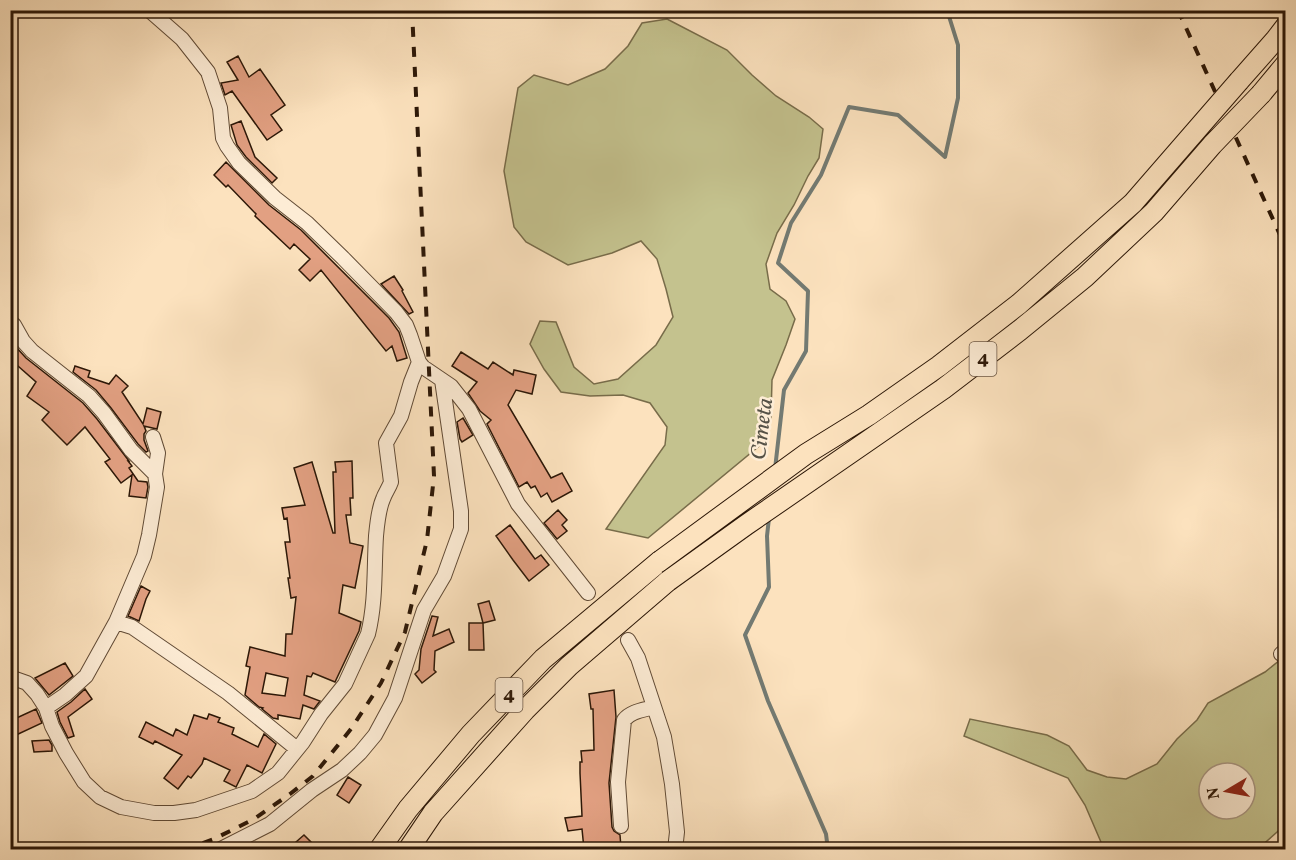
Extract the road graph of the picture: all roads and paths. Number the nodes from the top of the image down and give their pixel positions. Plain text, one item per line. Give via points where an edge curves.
1 (149, 10) edge
2 (1286, 26) edge
3 (1286, 63) edge
4 (10, 322) edge
5 (419, 362) junction
6 (442, 380) junction
7 (153, 437) dead end
8 (155, 474) junction
9 (588, 593) dead end
10 (116, 622) junction
11 (628, 640) dead end
12 (10, 677) edge
13 (654, 707) junction
14 (46, 708) junction
15 (297, 749) junction
16 (621, 826) dead end
17 (219, 849) edge
18 (379, 849) edge
19 (408, 849) edge
20 (675, 849) edge

1 - 5 street via 182,39 208,72 220,108 224,138 239,163 322,237 396,312 406,325
2 - 18 highway, 4, bridge via 1133,202 1019,304 939,366 806,454 660,561 543,659 479,725
3 - 19 highway, 4, bridge via 1155,212 1085,277 943,389 668,581 569,666 433,813
4 - 8 street via 32,351 89,396
5 - 6 street
5 - 15 street via 401,416 386,443 391,482 382,499 376,534 368,634 345,684
6 - 9 street via 469,409 518,504
6 - 17 street via 461,511 460,529 444,576 424,610 395,698 375,735 342,770 270,824
7 - 8 street via 158,453
8 - 10 street via 157,487 150,535
10 - 14 street via 86,676
10 - 15 street via 132,627 228,693
11 - 13 street
12 - 14 street via 27,683
13 - 16 street via 624,720 618,782
13 - 20 street via 668,755 677,831
14 - 15 street via 84,782 100,797 121,807 154,813 196,810 252,791 278,773

